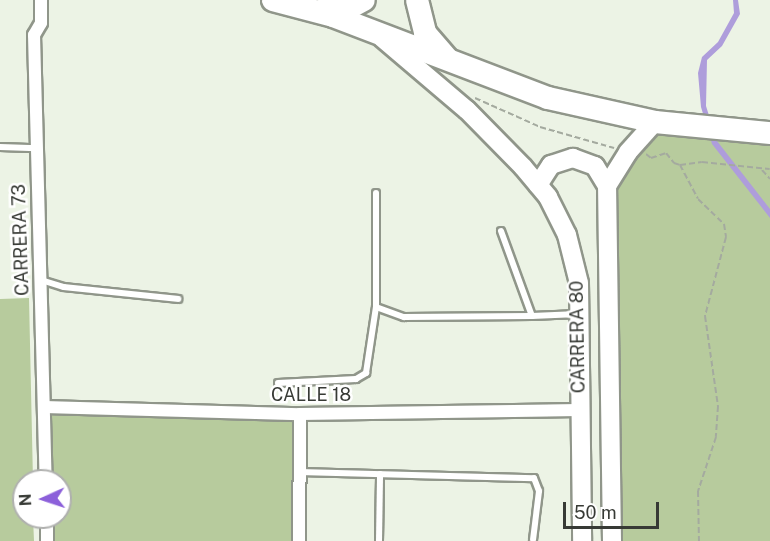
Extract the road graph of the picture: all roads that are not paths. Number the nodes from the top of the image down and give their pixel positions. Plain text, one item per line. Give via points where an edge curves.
1 (41, 0) edge
2 (364, 0) edge
3 (417, 0) edge
4 (278, 1) edge
5 (376, 32) junction
6 (467, 69) junction
7 (665, 122) junction
8 (770, 133) edge
9 (0, 147) edge
10 (37, 148) junction
11 (538, 185) junction
12 (608, 186) junction
13 (376, 193) dead end
14 (501, 231) dead end
15 (40, 280) junction
16 (178, 299) dead end
17 (376, 308) junction
18 (579, 314) junction
19 (532, 316) junction
20 (278, 383) dead end
21 (44, 407) junction
22 (579, 410) junction
23 (300, 414) junction
24 (46, 469) edge
25 (299, 472) junction
26 (380, 474) junction
27 (533, 540) edge
28 (299, 541) edge
29 (379, 541) edge
30 (582, 541) edge
31 (612, 541) edge

1 - 10 street, CARRERA 73 via 41,23 34,35
2 - 4 highway via 338,11
3 - 6 highway via 421,23 433,46
4 - 5 highway
5 - 6 highway
5 - 11 main road, CARRERA 80 via 466,110
6 - 7 highway via 548,98
7 - 8 highway
7 - 12 main road via 628,152
9 - 10 lane
10 - 15 street, CARRERA 73
11 - 12 main road via 551,165 573,158 595,166
11 - 18 main road, CARRERA 80 via 558,215 574,258
12 - 31 main road, CARRERA 80
13 - 17 lane
14 - 19 lane
15 - 16 lane via 64,287
15 - 21 street, CARRERA 73
17 - 19 lane via 404,317
17 - 20 lane via 366,372 356,379
18 - 19 lane
18 - 22 main road, CARRERA 80
21 - 23 street, CALLE 18
21 - 24 street, CARRERA 73
22 - 23 street, CALLE 18
22 - 30 main road, CARRERA 80
23 - 25 street
25 - 26 lane
25 - 28 street
26 - 27 lane via 534,478 539,491
26 - 29 lane

